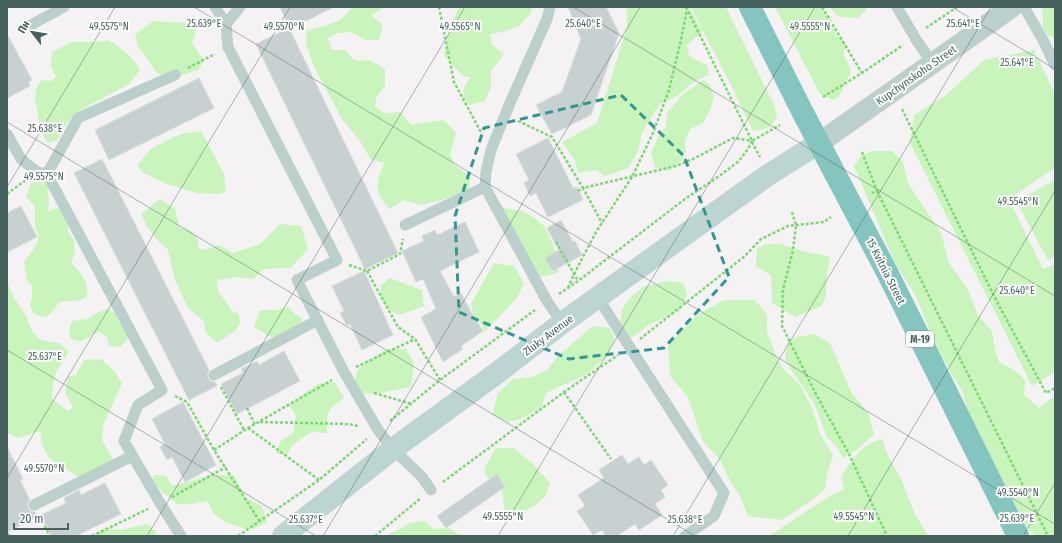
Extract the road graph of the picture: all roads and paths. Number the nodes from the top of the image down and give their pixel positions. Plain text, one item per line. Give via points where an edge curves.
1 (64, 7) edge
2 (215, 7) edge
3 (240, 7) edge
4 (439, 7) edge
5 (550, 7) edge
6 (750, 7) edge
7 (822, 7) edge
8 (897, 7) edge
9 (957, 7) edge
10 (1012, 7) edge
11 (1024, 7) edge
12 (686, 8) edge
13 (226, 24) junction
14 (29, 26) dead end
15 (914, 37) junction
16 (228, 47) junction
17 (933, 64) junction
18 (1055, 65) edge
19 (190, 67) dead end
20 (862, 73) junction
21 (175, 75) dead end
22 (892, 91) junction
23 (823, 97) dead end
24 (505, 114) junction
25 (780, 125) dead end
26 (7, 134) edge
27 (752, 141) junction
28 (819, 143) junction
29 (490, 150) junction
30 (862, 152) dead end
31 (761, 158) dead end
32 (42, 173) junction
33 (632, 176) junction
34 (485, 186) junction
35 (583, 188) junction
36 (578, 191) dead end
37 (877, 191) junction
38 (7, 194) edge
39 (872, 194) dead end
40 (792, 212) dead end
41 (831, 217) dead end
42 (602, 223) junction
43 (405, 225) joint
44 (796, 225) junction
45 (556, 242) dead end
46 (337, 260) junction
47 (367, 271) junction
48 (574, 274) junction
49 (578, 281) junction
50 (568, 288) junction
51 (598, 298) junction
52 (547, 301) junction
53 (318, 320) junction
54 (562, 323) junction
55 (415, 339) junction
56 (630, 347) junction
57 (344, 372) junction
58 (214, 375) joint
59 (440, 380) junction
60 (353, 388) junction
61 (1055, 388) edge
62 (162, 390) junction
63 (564, 392) junction
64 (412, 404) junction
65 (247, 408) dead end
66 (259, 422) junction
67 (255, 425) junction
68 (248, 428) junction
69 (244, 430) junction
70 (378, 430) junction
71 (394, 449) junction
72 (214, 450) junction
73 (132, 456) junction
74 (611, 458) dead end
75 (319, 480) junction
76 (431, 490) junction
77 (34, 505) joint
78 (260, 522) junction
79 (7, 534) edge
80 (10, 536) edge
81 (50, 536) edge
82 (181, 536) edge
83 (238, 536) edge
84 (283, 536) edge
85 (375, 536) edge
86 (685, 536) edge
87 (887, 536) edge
88 (1018, 536) edge
89 (1048, 536) edge

1 - 14 lane
2 - 13 lane
3 - 13 lane
4 - 29 path via 454,82
5 - 24 lane
6 - 28 highway, 15 Kvitnia Street / М-19
7 - 20 path
8 - 15 lane
9 - 15 path
10 - 17 street, Kupchynskoho Street
11 - 18 lane
12 - 27 path
12 - 33 path via 669,90 653,133
13 - 16 lane
15 - 17 lane
15 - 20 path
16 - 19 path
16 - 46 lane
17 - 22 street, Kupchynskoho Street
20 - 23 path
21 - 32 lane via 78,118
22 - 28 street, Kupchynskoho Street
22 - 61 path via 995,298 1046,393
24 - 29 lane
24 - 35 path via 552,137
25 - 27 path
26 - 32 lane via 21,159
27 - 31 path
27 - 33 path via 733,138 676,166
27 - 49 path via 739,161
28 - 51 main road, Zluky Avenue via 768,175
28 - 88 highway, 15 Kvitnia Street / М-19 via 888,274
29 - 34 lane
30 - 37 path
32 - 38 path
32 - 62 lane
33 - 35 path
33 - 42 path
34 - 43 lane
34 - 52 lane
35 - 36 path
35 - 42 path
37 - 39 path
37 - 89 path
40 - 44 path
41 - 44 path via 824,222
42 - 48 path
43 - 47 path via 400,254
44 - 56 path via 788,226 761,239 745,256
44 - 87 path via 783,290 782,326 850,456
45 - 48 path
46 - 47 path
46 - 53 lane via 297,280
47 - 55 path via 398,327
48 - 49 path
48 - 50 path
49 - 50 path
50 - 52 path
51 - 54 main road, Zluky Avenue
51 - 56 lane
52 - 54 lane
52 - 59 path
53 - 57 lane
53 - 58 lane
54 - 71 main road, Zluky Avenue
55 - 57 path
55 - 59 path
56 - 63 path
56 - 86 lane via 724,493 714,516
57 - 60 lane
57 - 66 path
58 - 69 path
59 - 64 path
60 - 64 path
60 - 70 lane
62 - 72 path via 187,402
62 - 73 lane via 138,405 124,440
63 - 74 path
63 - 76 path
64 - 70 path
65 - 67 path
66 - 67 path
66 - 70 path via 349,424
67 - 68 path
68 - 69 path
68 - 75 path
69 - 72 path
70 - 71 lane
70 - 75 path
71 - 76 lane via 422,477
71 - 84 main road, Zluky Avenue
72 - 78 path
73 - 77 lane
73 - 82 lane
75 - 78 path
76 - 85 path
77 - 81 path
78 - 83 path
79 - 80 path

